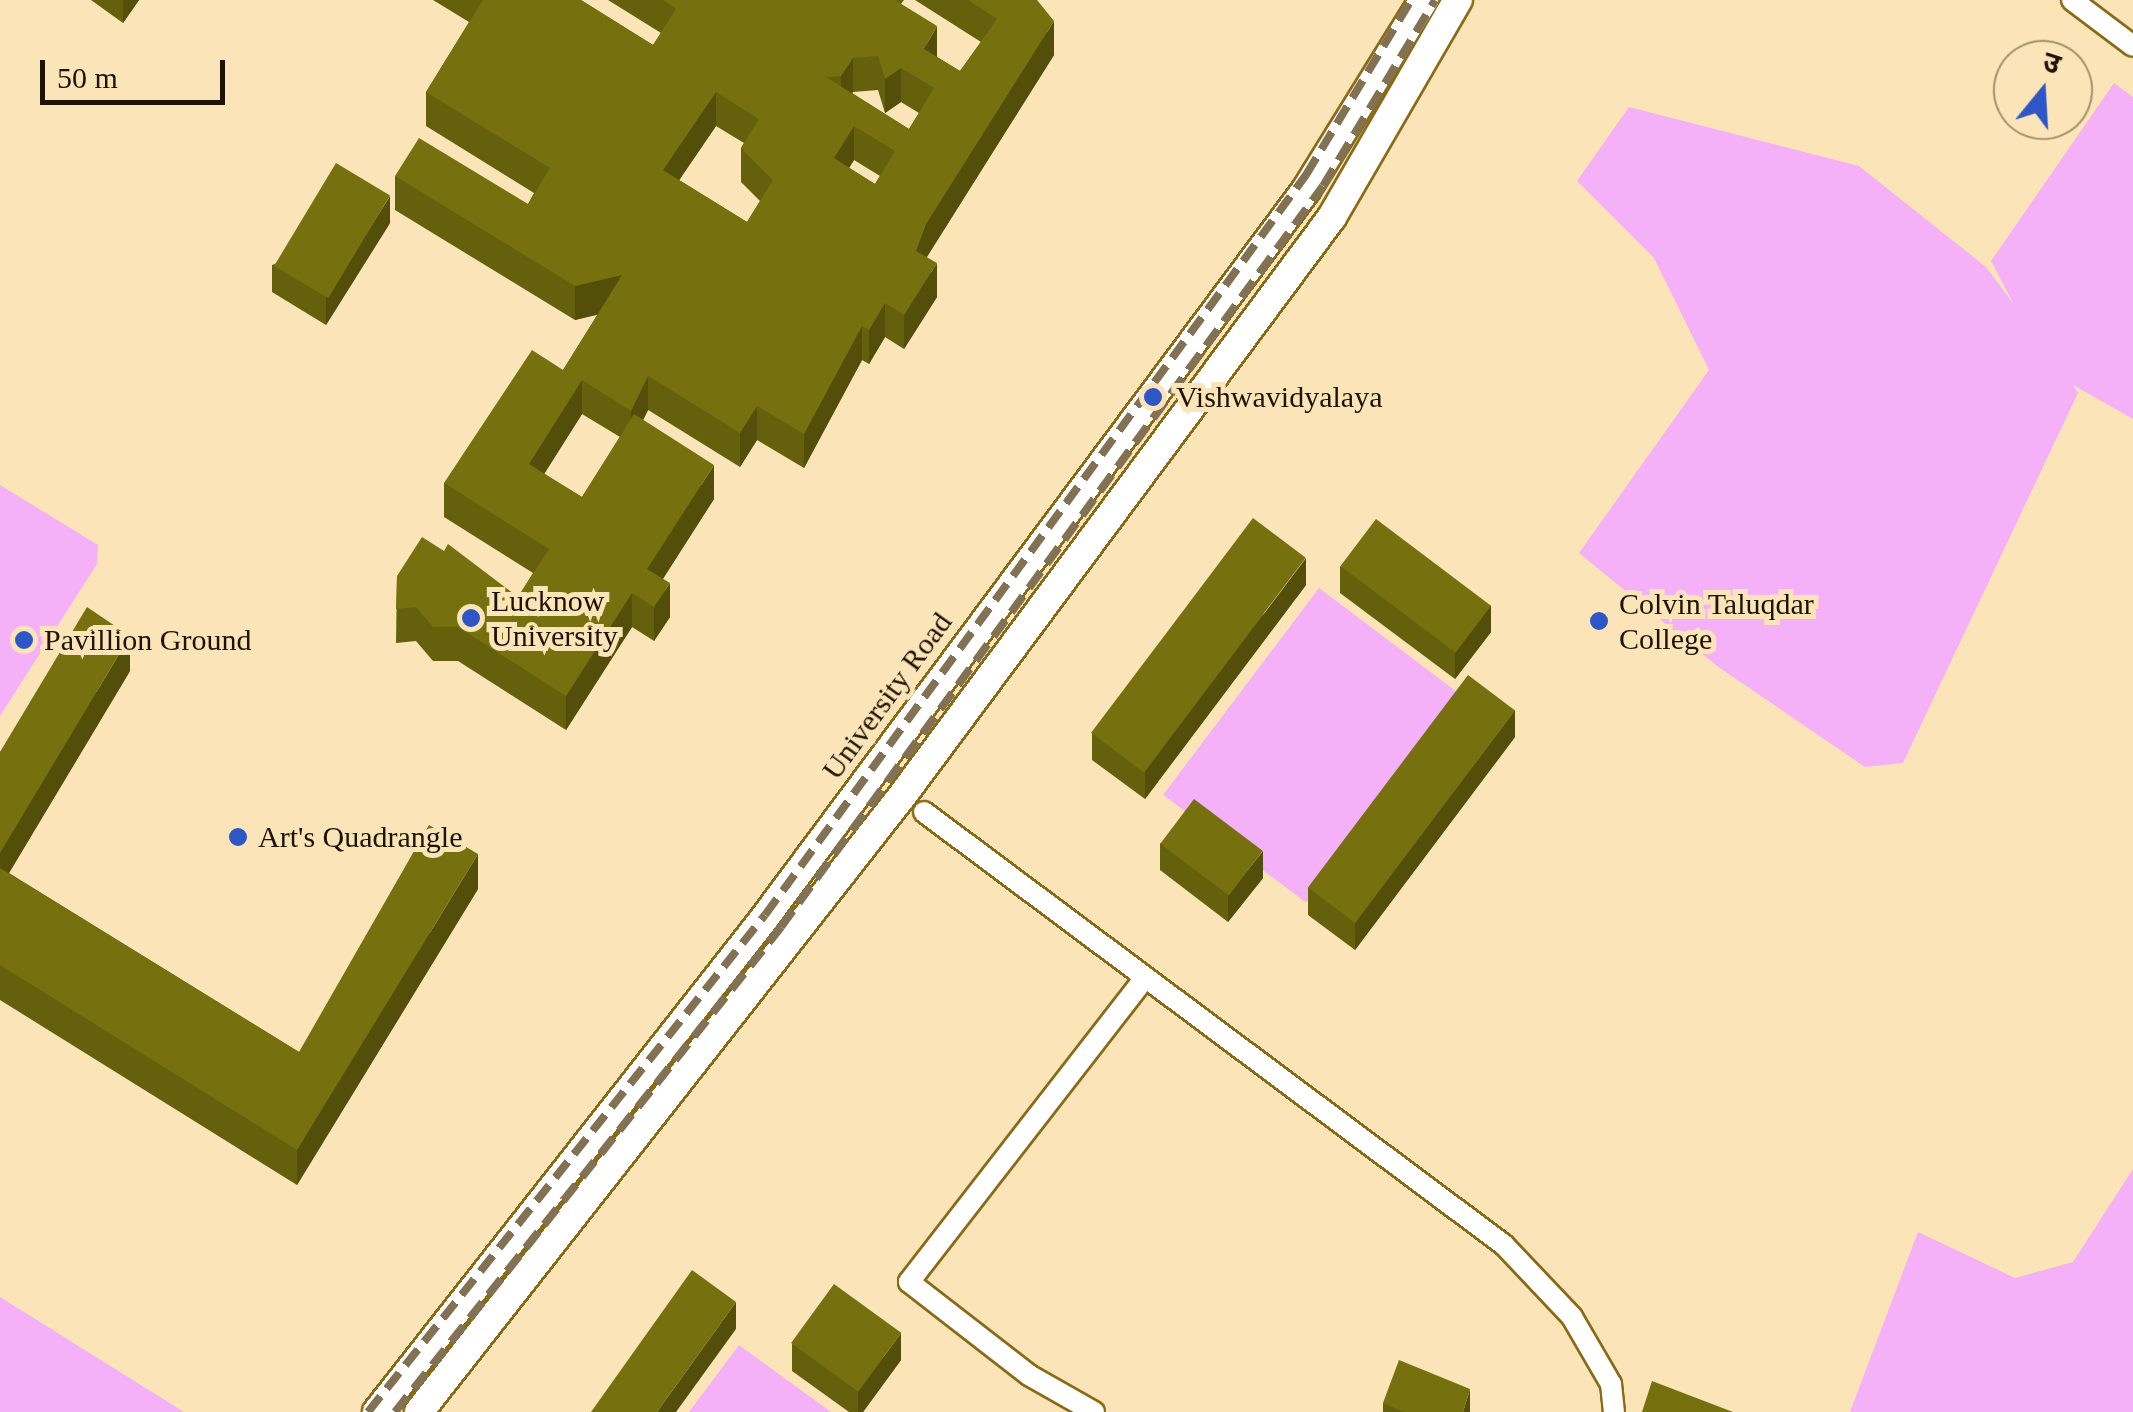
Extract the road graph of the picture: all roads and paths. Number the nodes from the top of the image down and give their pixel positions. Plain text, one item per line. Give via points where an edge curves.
1 (1424, 0) edge
2 (1458, 0) edge
3 (2072, 0) edge
4 (2133, 46) edge
5 (924, 812) dead end
6 (1144, 979) junction
7 (377, 1412) edge
8 (419, 1412) edge
9 (1094, 1412) edge
10 (1614, 1412) edge

1 - 7 main road, University Road via 1306,190 763,920
2 - 8 main road via 1332,216 902,796
3 - 4 street
5 - 6 street
6 - 9 street via 909,1282
6 - 10 street via 1504,1245 1572,1317 1611,1384

